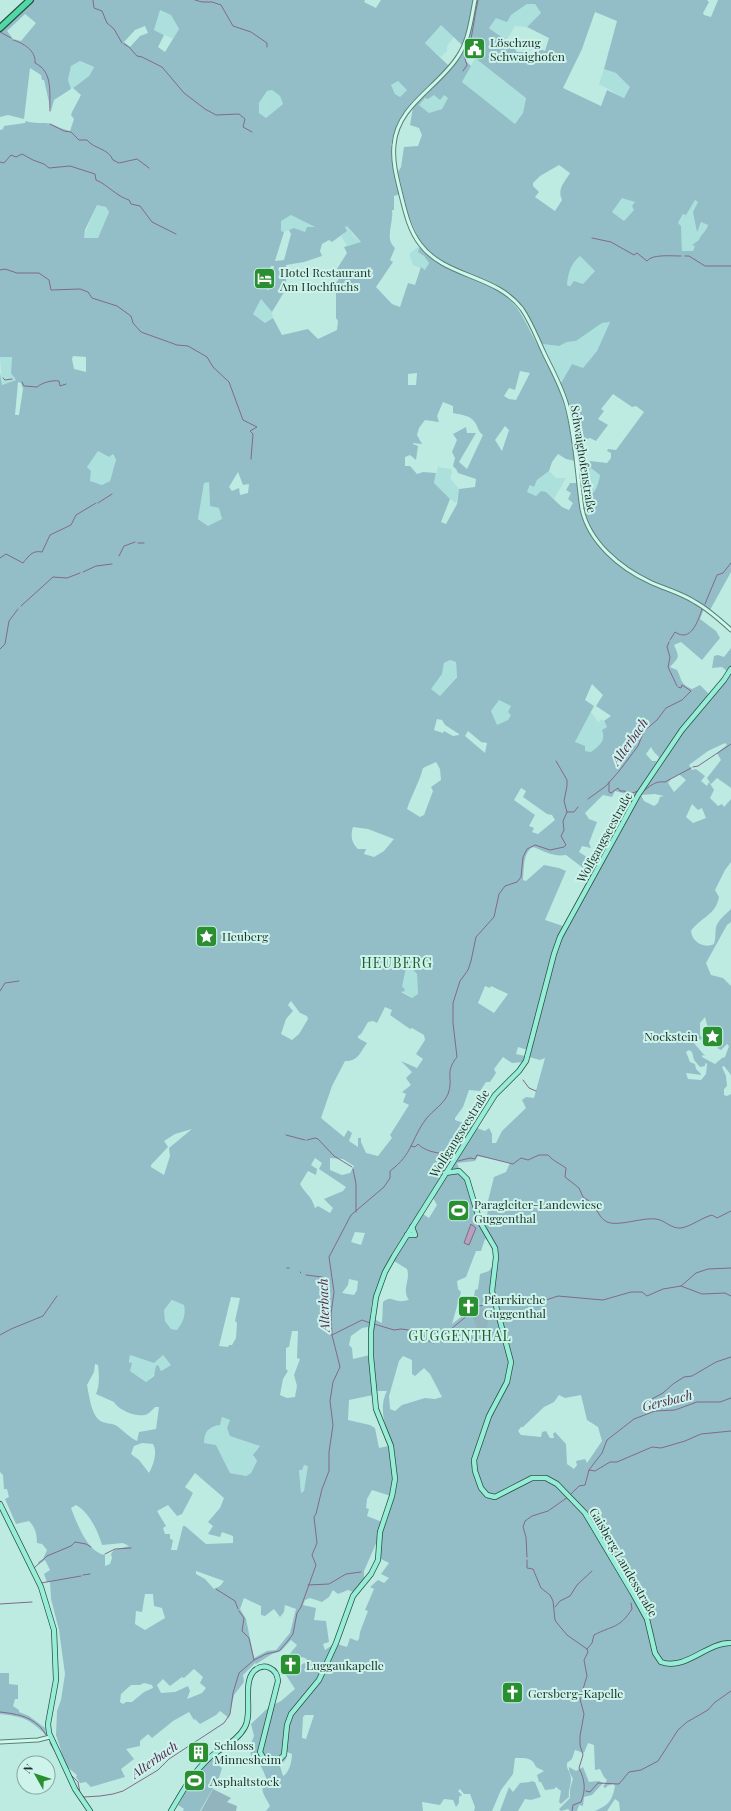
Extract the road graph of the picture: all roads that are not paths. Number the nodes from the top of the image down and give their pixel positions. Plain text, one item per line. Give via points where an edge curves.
1 (25, 0) edge
2 (30, 0) edge
3 (475, 0) edge
4 (0, 26) edge
5 (731, 630) edge
6 (731, 669) edge
7 (454, 1159) junction
8 (459, 1171) junction
9 (446, 1173) junction
10 (0, 1504) edge
11 (731, 1643) edge
12 (50, 1737) junction
13 (0, 1742) edge
14 (90, 1811) edge
15 (171, 1811) edge

1 - 4 highway
2 - 4 highway
3 - 5 street, Schwaighofenstraße via 469,31 460,54 407,112 395,136 394,165 411,227 420,244 434,258 496,286 516,301 527,316 566,402 582,509 594,537 629,570 649,582 694,601
6 - 7 main road, Wolfgangseestraße via 682,730 632,805 556,947 526,1061 495,1095
7 - 8 main road
7 - 9 main road, Wolfgangseestraße
8 - 9 main road
8 - 11 main road, Gaisberg Landesstraße via 467,1179 480,1222 496,1253 493,1294 511,1362 507,1382 489,1416 474,1460 480,1487 487,1495 495,1497 529,1479 541,1477 552,1480 584,1512 642,1610 651,1631 655,1653 660,1661 678,1662 692,1658 717,1644
9 - 15 main road, Wolfgangseestraße via 412,1226 415,1234 407,1235 387,1267 380,1271 382,1278 372,1320 371,1357 376,1409 392,1446 395,1483 380,1532 378,1560 368,1578 353,1596 319,1680 291,1714 283,1757 275,1762 268,1761 260,1752 278,1681 274,1670 265,1666 255,1671 250,1678 248,1718 244,1729 236,1739 211,1756 188,1782
10 - 12 main road via 41,1586 54,1630 56,1680 48,1724
12 - 13 street
12 - 14 main road via 74,1789

